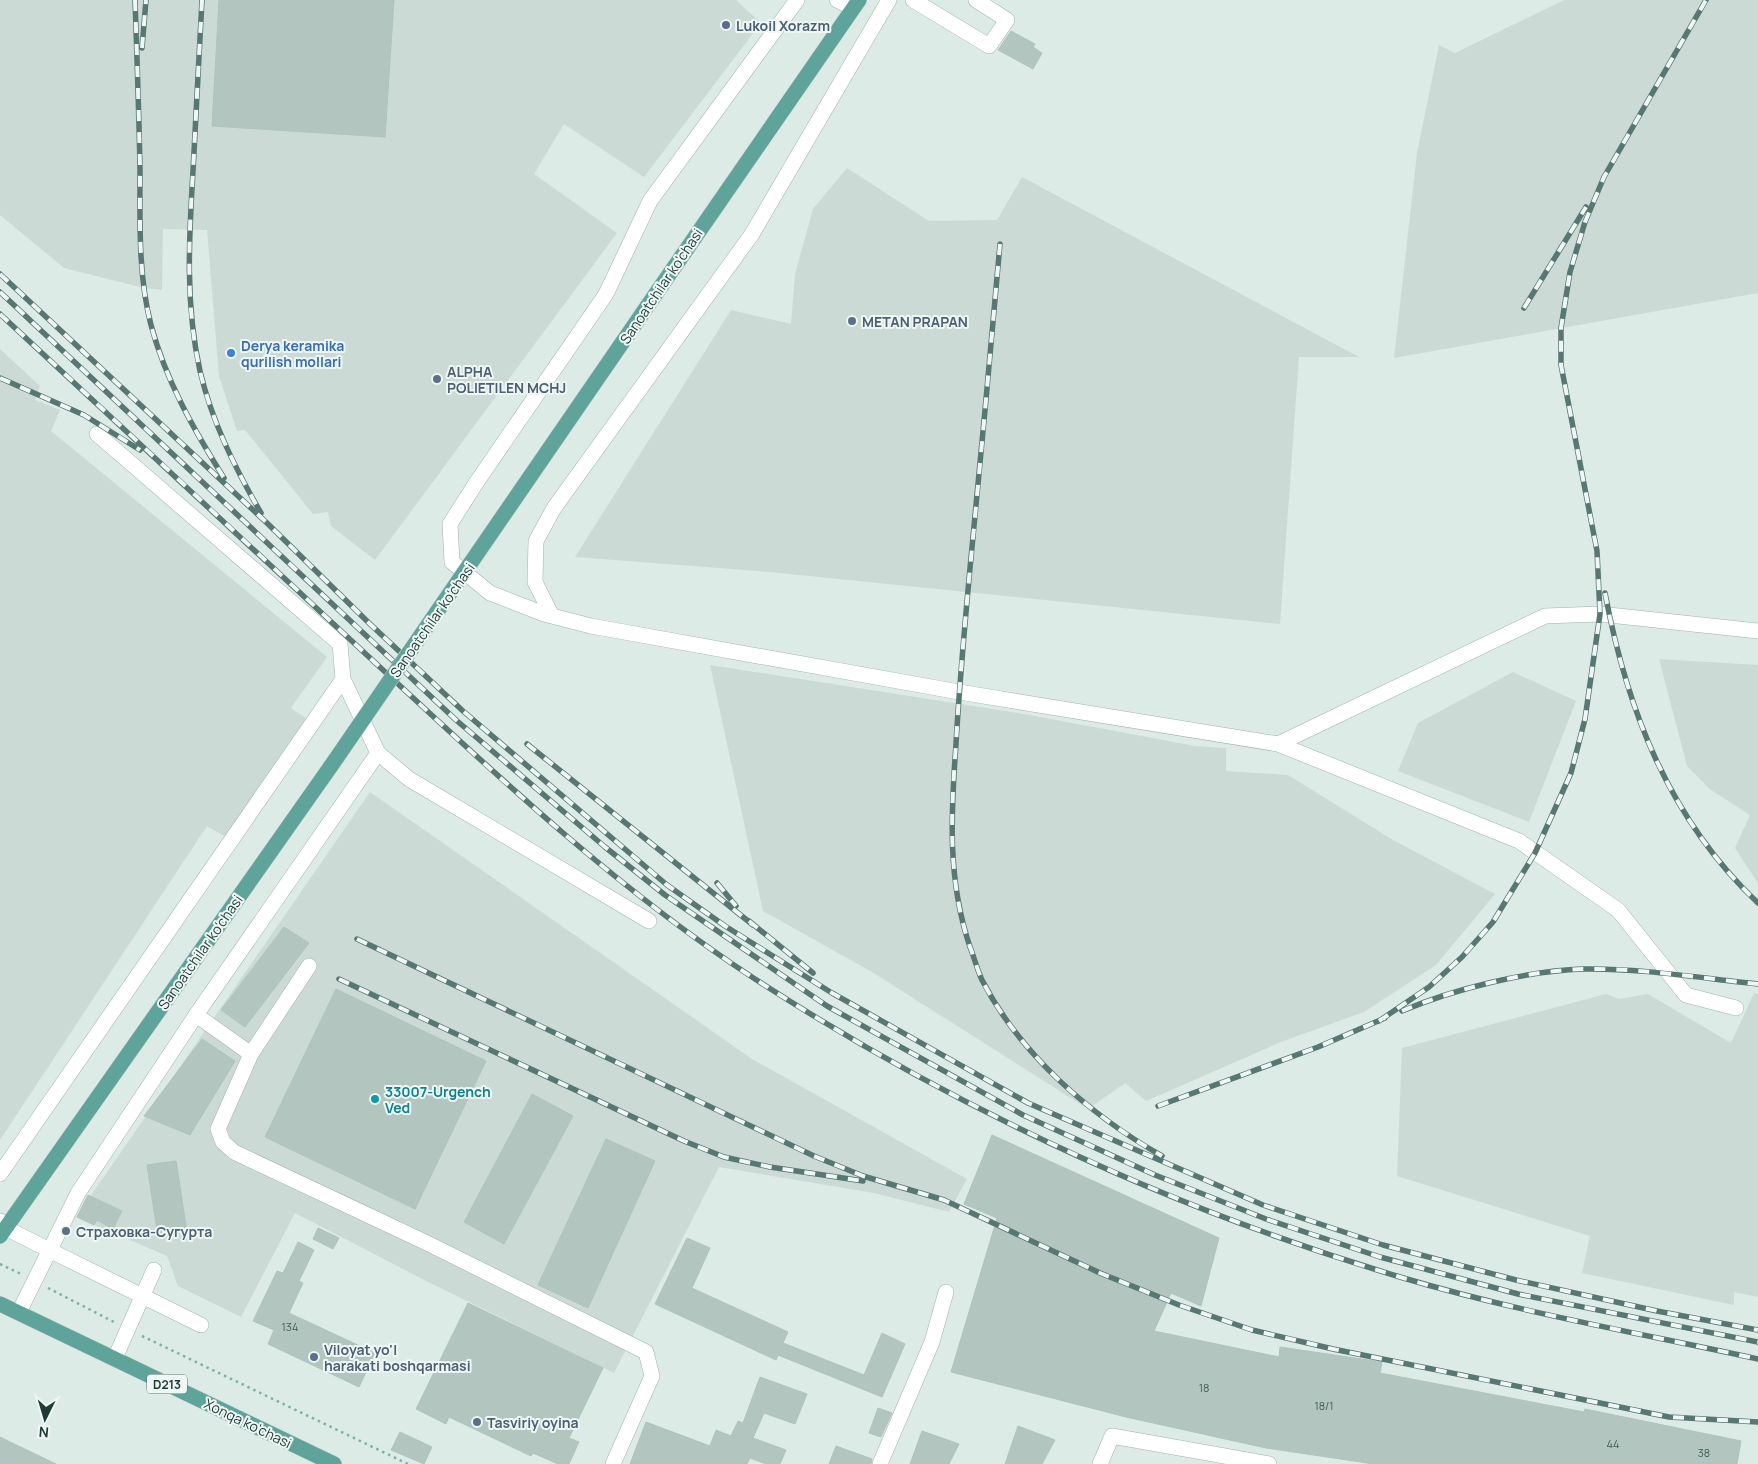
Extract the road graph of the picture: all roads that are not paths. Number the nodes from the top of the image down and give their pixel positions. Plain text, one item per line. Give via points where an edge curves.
1 (798, 0) edge
2 (837, 0) edge
3 (889, 0) edge
4 (912, 0) edge
5 (976, 0) edge
6 (856, 4) edge
7 (97, 434) dead end
8 (552, 616) junction
9 (1758, 632) edge
10 (342, 678) junction
11 (1278, 744) junction
12 (378, 754) junction
13 (649, 921) dead end
14 (308, 966) dead end
15 (1736, 1008) dead end
16 (196, 1016) junction
17 (251, 1054) junction
18 (0, 1174) edge
19 (2, 1228) edge
20 (49, 1250) junction
21 (154, 1270) dead end
22 (946, 1292) dead end
23 (143, 1297) junction
24 (0, 1304) edge
25 (19, 1312) junction
26 (201, 1325) dead end
27 (115, 1358) junction
28 (334, 1464) edge
29 (613, 1464) edge
30 (880, 1464) edge
31 (1100, 1464) edge
32 (1269, 1464) edge

1 - 8 street via 650,200 606,294 450,524 452,562 490,593
2 - 6 street
3 - 8 street via 752,234 554,508 536,541 535,582
4 - 5 street via 989,46 1007,20
6 - 19 main road, Sanoatchilar ko'chasi, bridge via 331,766
7 - 10 street via 340,644
8 - 11 street via 591,626 959,692
9 - 11 street via 1600,614 1545,616
10 - 12 street
10 - 18 street
11 - 15 street via 1519,841 1618,910 1686,995
12 - 13 street via 409,778
12 - 16 street
14 - 17 street
16 - 17 street
16 - 20 street via 78,1193
17 - 29 street via 218,1129 223,1142 234,1152 646,1352 652,1376
19 - 20 street
20 - 23 street
20 - 25 street
21 - 23 street
22 - 30 street via 932,1342
23 - 26 street
23 - 27 street
24 - 25 main road, Xonqa ko'chasi / D213
25 - 27 main road, Xonqa ko'chasi / D213
27 - 28 main road, Xonqa ko'chasi / D213
31 - 32 street via 1112,1436

